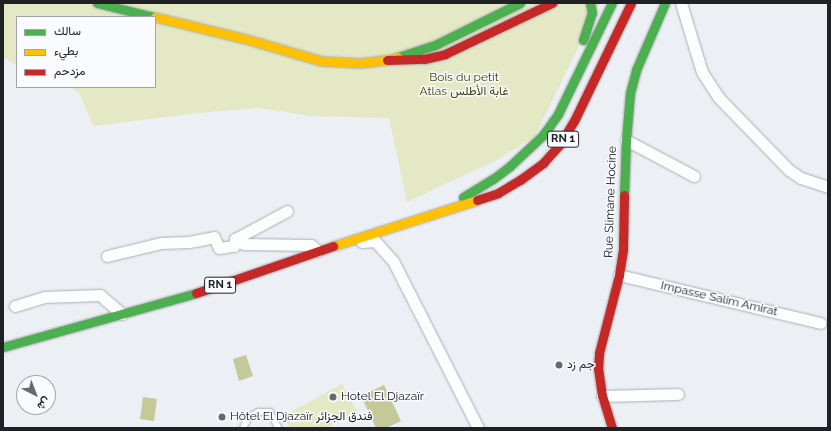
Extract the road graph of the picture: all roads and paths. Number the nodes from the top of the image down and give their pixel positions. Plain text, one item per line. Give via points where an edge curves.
1 (97, 3) edge
2 (520, 3) edge
3 (552, 3) edge
4 (590, 3) edge
5 (612, 3) edge
6 (631, 3) edge
7 (666, 3) edge
8 (681, 3) edge
9 (151, 16) edge
10 (156, 17) edge
11 (387, 60) junction
12 (561, 107) junction
13 (626, 140) junction
14 (694, 176) dead end
15 (828, 187) edge
16 (286, 211) dead end
17 (435, 213) junction
18 (235, 239) junction
19 (344, 243) junction
20 (318, 251) junction
21 (107, 256) dead end
22 (619, 275) junction
23 (15, 306) dead end
24 (122, 314) junction
25 (820, 323) dead end
26 (3, 347) edge
27 (678, 394) dead end
28 (602, 396) junction
29 (243, 428) edge
30 (279, 428) edge
31 (478, 428) edge
32 (612, 428) edge

1 - 9 main road
2 - 11 main road via 435,45
3 - 11 main road via 445,54 424,59
4 - 12 main road via 590,22 564,84
5 - 12 main road, RN 1
6 - 17 main road, RN 1 via 574,121 560,144 543,163 498,193
7 - 13 main road, Rue Slimane Hocine via 636,70 630,93
8 - 15 street via 702,72 718,97 789,170 801,178
10 - 11 main road via 246,39 321,61 355,63
12 - 17 main road, RN 1 via 543,135 526,153 493,179
13 - 14 street
13 - 22 main road, Rue Slimane Hocine via 623,249
16 - 18 street
17 - 19 main road, RN 1
18 - 20 street via 244,244 312,245
18 - 21 street via 234,246 219,248 214,237 189,242 161,242
19 - 20 main road, RN 1
19 - 31 street via 375,241 393,261
20 - 24 main road, RN 1 via 213,288
22 - 25 street, Impasse Salim Amirat
22 - 28 main road, Rue Slimane Hocine via 599,353 598,370
23 - 24 street via 44,297 100,295
24 - 26 main road, RN 1
27 - 28 street
28 - 32 main road, Rue Slimane Hocine
29 - 30 lane via 249,417 259,412 270,412

